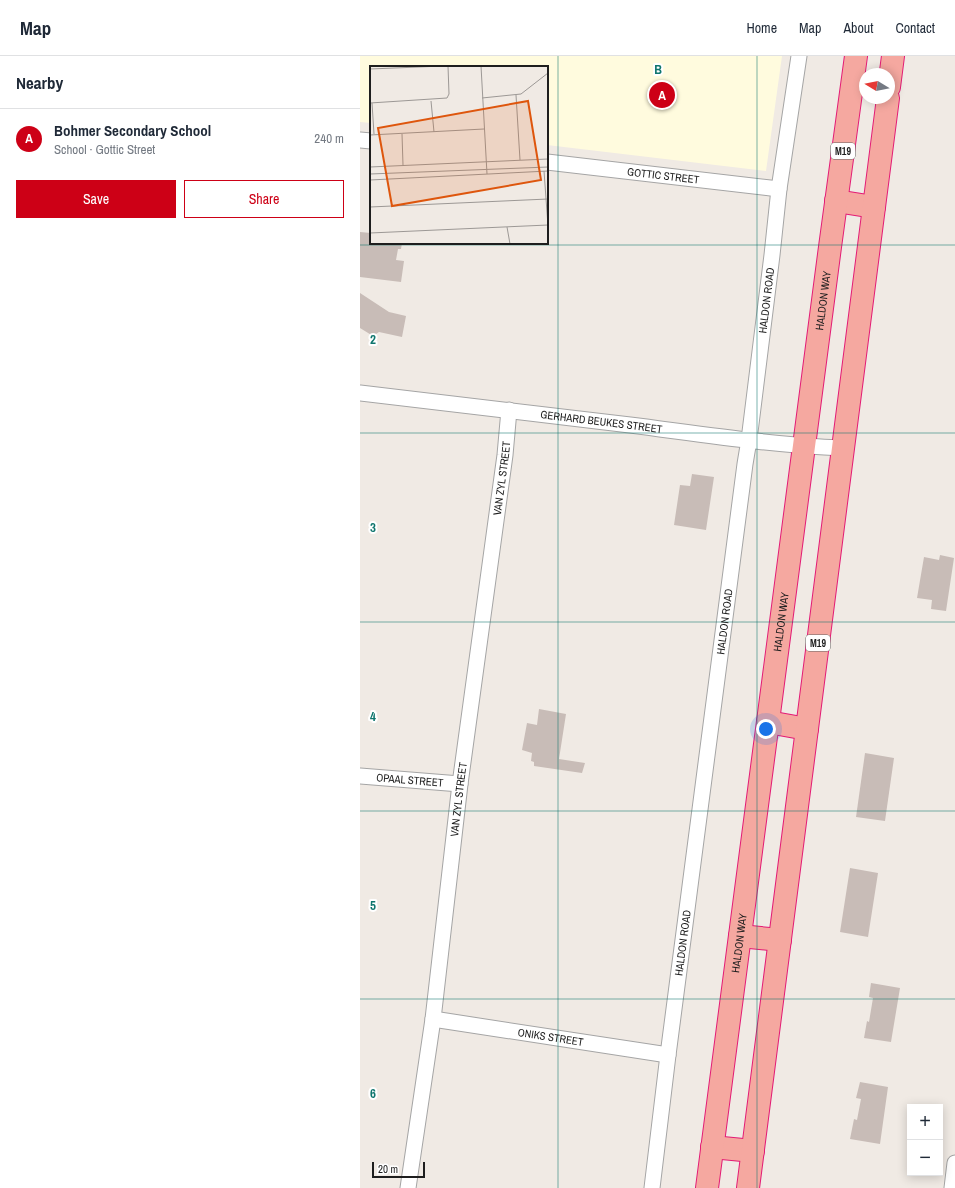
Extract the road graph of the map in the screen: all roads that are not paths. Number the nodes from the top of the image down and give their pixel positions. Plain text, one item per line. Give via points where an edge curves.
1 (799, 56) edge
2 (856, 56) edge
3 (893, 56) edge
4 (891, 68) edge
5 (887, 104) edge
6 (360, 140) edge
7 (370, 141) edge
8 (548, 162) edge
9 (779, 189) junction
10 (836, 201) junction
11 (874, 207) junction
12 (360, 393) edge
13 (509, 410) junction
14 (749, 440) junction
15 (804, 446) junction
16 (843, 448) junction
17 (768, 722) junction
18 (807, 730) junction
19 (360, 776) edge
20 (460, 784) junction
21 (740, 936) junction
22 (780, 940) junction
23 (434, 1019) junction
24 (668, 1055) junction
25 (712, 1147) junction
26 (753, 1150) junction
27 (955, 1163) edge
28 (408, 1188) edge
29 (652, 1188) edge
30 (707, 1188) edge
31 (748, 1188) edge
32 (952, 1188) edge

1 - 9 street, HALDON ROAD
2 - 10 highway, HALDON WAY / M19
3 - 4 highway
5 - 11 highway, M19
6 - 7 street
8 - 9 street, GOTTIC STREET
9 - 14 street, HALDON ROAD
10 - 11 highway
10 - 15 highway, HALDON WAY / M19
11 - 16 highway, M19
12 - 13 street, GERHARD BEUKES STREET
13 - 14 street, GERHARD BEUKES STREET
13 - 20 street, VAN ZYL STREET
14 - 15 street, GERHARD BEUKES STREET
14 - 24 street, HALDON ROAD
15 - 16 street, GERHARD BEUKES STREET
15 - 17 highway, HALDON WAY / M19
16 - 18 highway, M19
17 - 18 highway
17 - 21 highway, HALDON WAY / M19
18 - 22 highway, M19
19 - 20 street, OPAAL STREET
20 - 23 street, VAN ZYL STREET
21 - 22 highway
21 - 25 highway, HALDON WAY / M19
22 - 26 highway, M19
23 - 24 street, ONIKS STREET
23 - 28 street, VAN ZYL STREET
24 - 29 street, HALDON ROAD
25 - 26 highway
25 - 30 highway, HALDON WAY / M19
26 - 31 highway, M19
27 - 32 street

